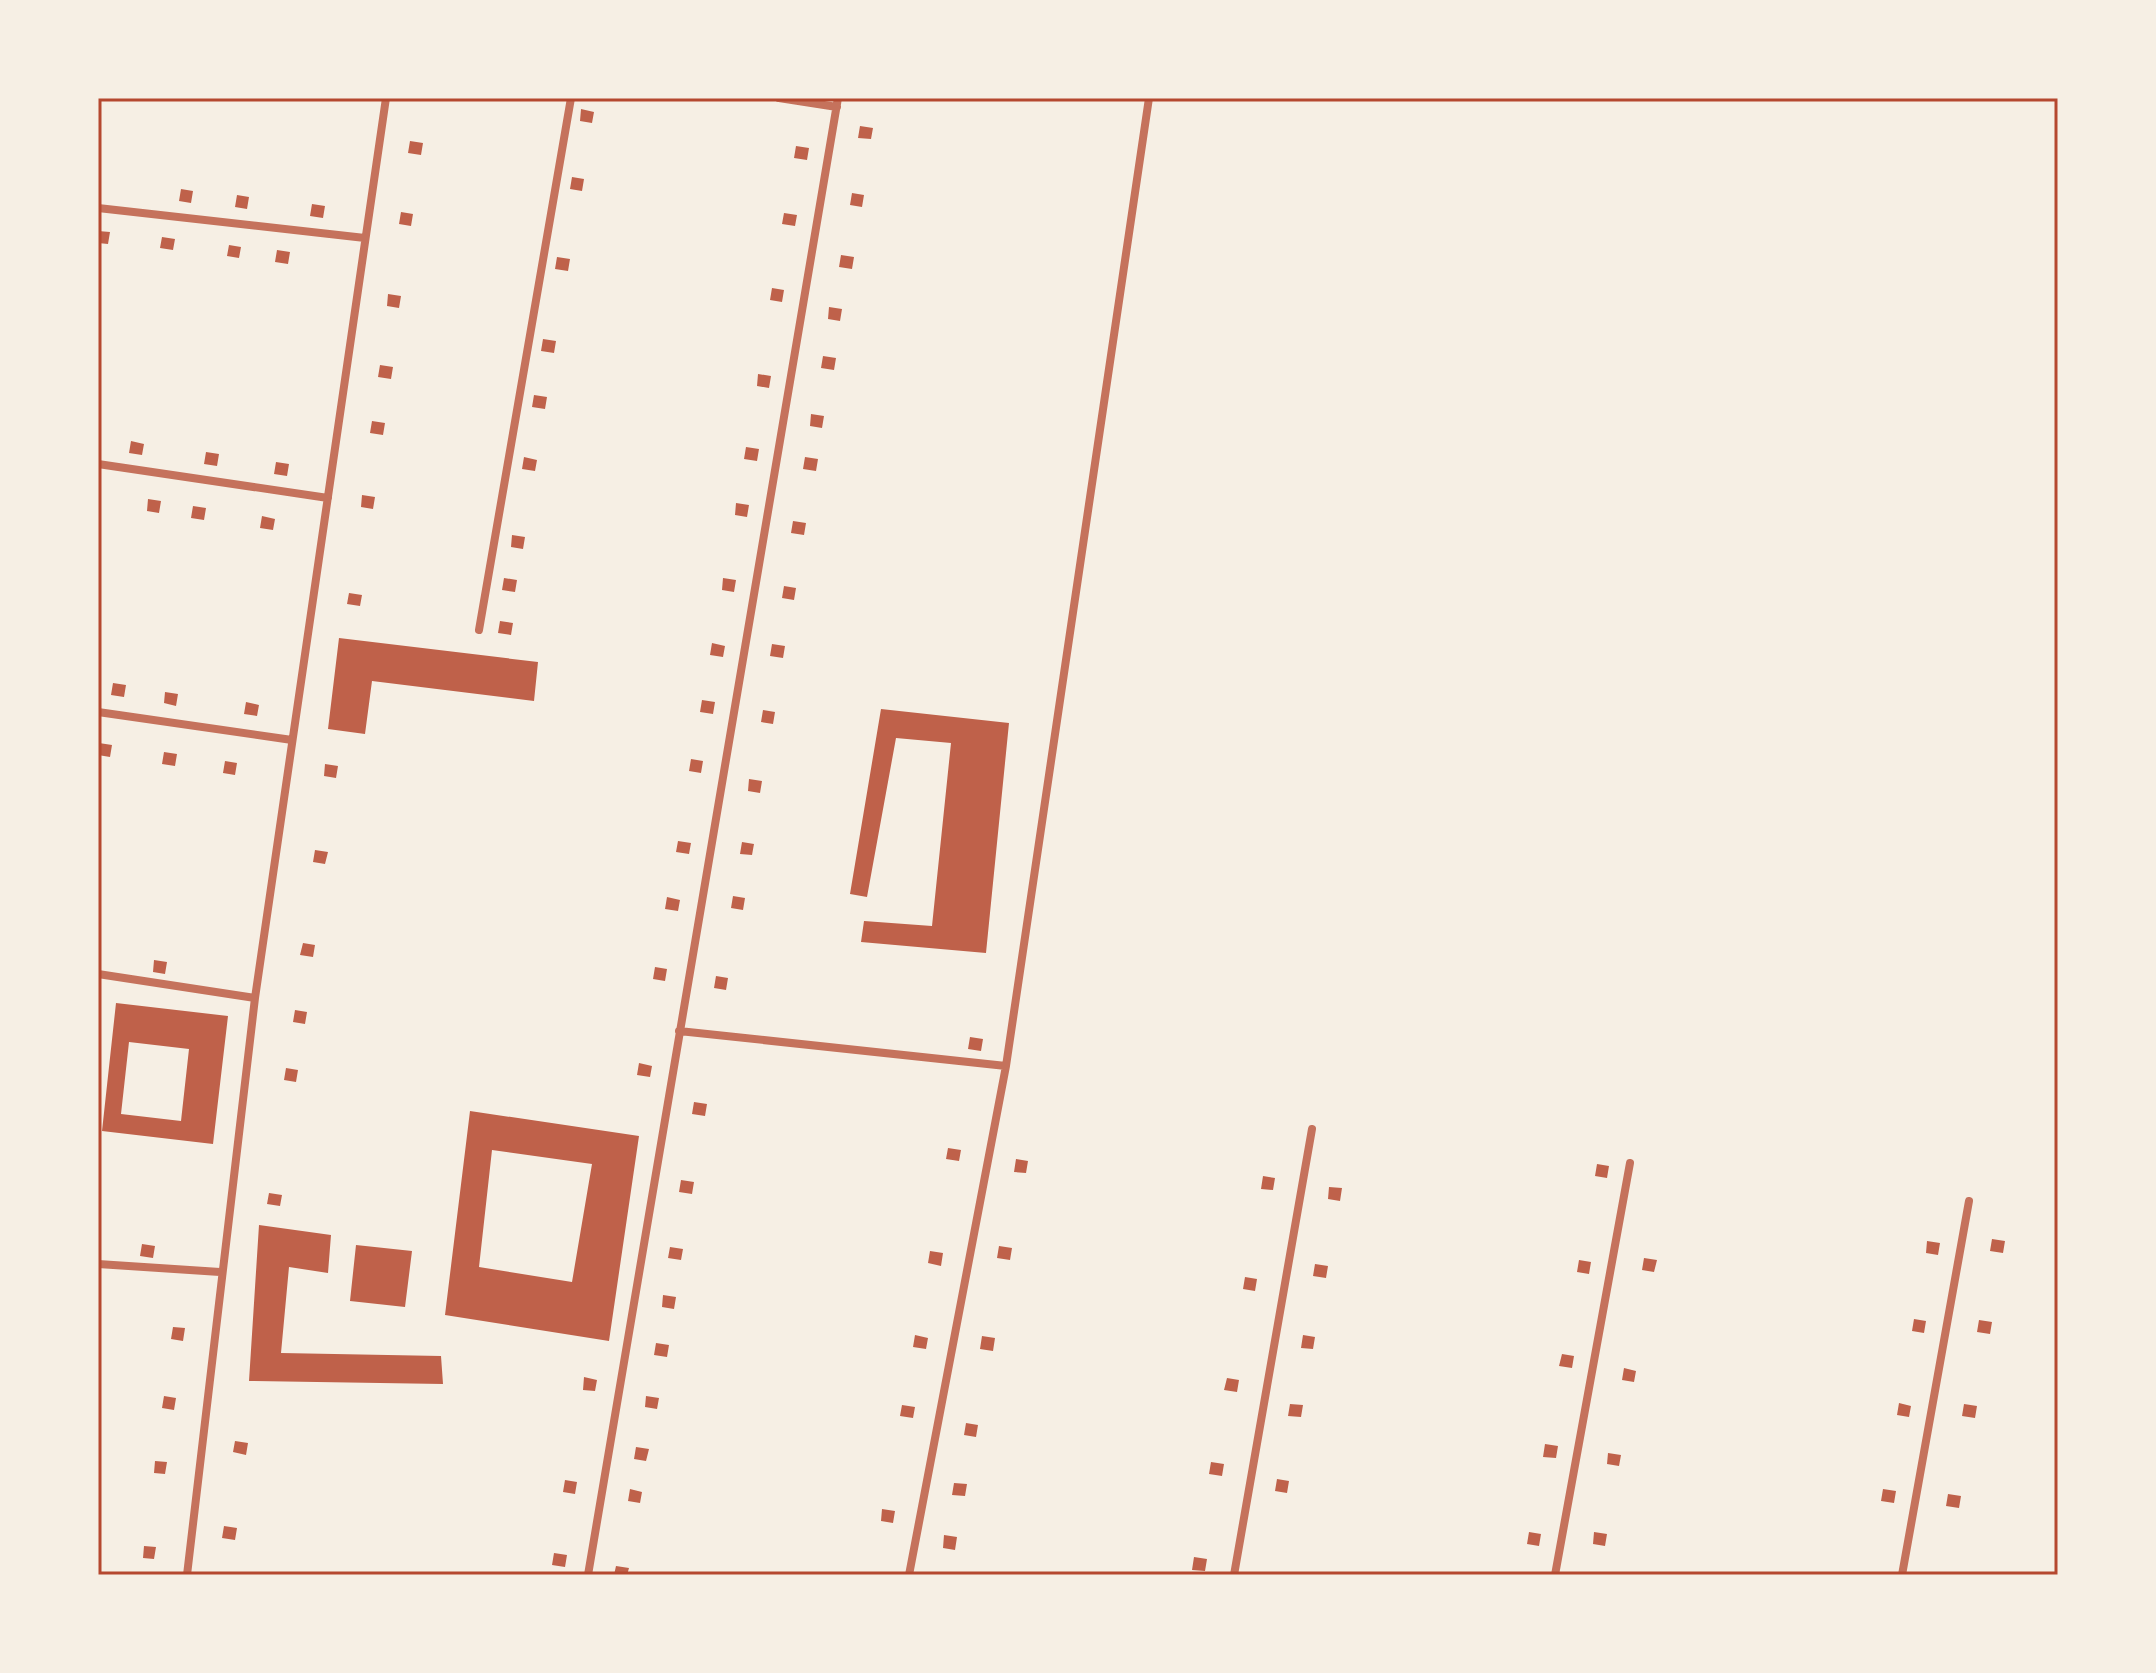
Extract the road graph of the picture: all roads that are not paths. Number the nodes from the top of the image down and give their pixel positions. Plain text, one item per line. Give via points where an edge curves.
1 (386, 98) edge
2 (571, 98) edge
3 (779, 98) edge
4 (1149, 98) edge
5 (837, 103) edge
6 (98, 208) edge
7 (365, 238) junction
8 (98, 464) edge
9 (328, 498) junction
10 (479, 630) dead end
11 (98, 712) edge
12 (292, 740) junction
13 (98, 974) edge
14 (255, 998) junction
15 (679, 1031) junction
16 (1006, 1066) junction
17 (1312, 1129) dead end
18 (1630, 1163) dead end
19 (1969, 1201) dead end
20 (98, 1264) edge
21 (220, 1272) junction
22 (187, 1575) edge
23 (588, 1575) edge
24 (909, 1575) edge
25 (1234, 1575) edge
26 (1555, 1575) edge
27 (1902, 1575) edge

1 - 7 street
2 - 10 street
3 - 5 street
4 - 16 street
5 - 15 street
6 - 7 street
7 - 9 street
8 - 9 street
9 - 12 street
11 - 12 street
12 - 14 street
13 - 14 street
14 - 21 street
15 - 16 street
15 - 23 street
16 - 24 street
17 - 25 street
18 - 26 street
19 - 27 street
20 - 21 street
21 - 22 street

